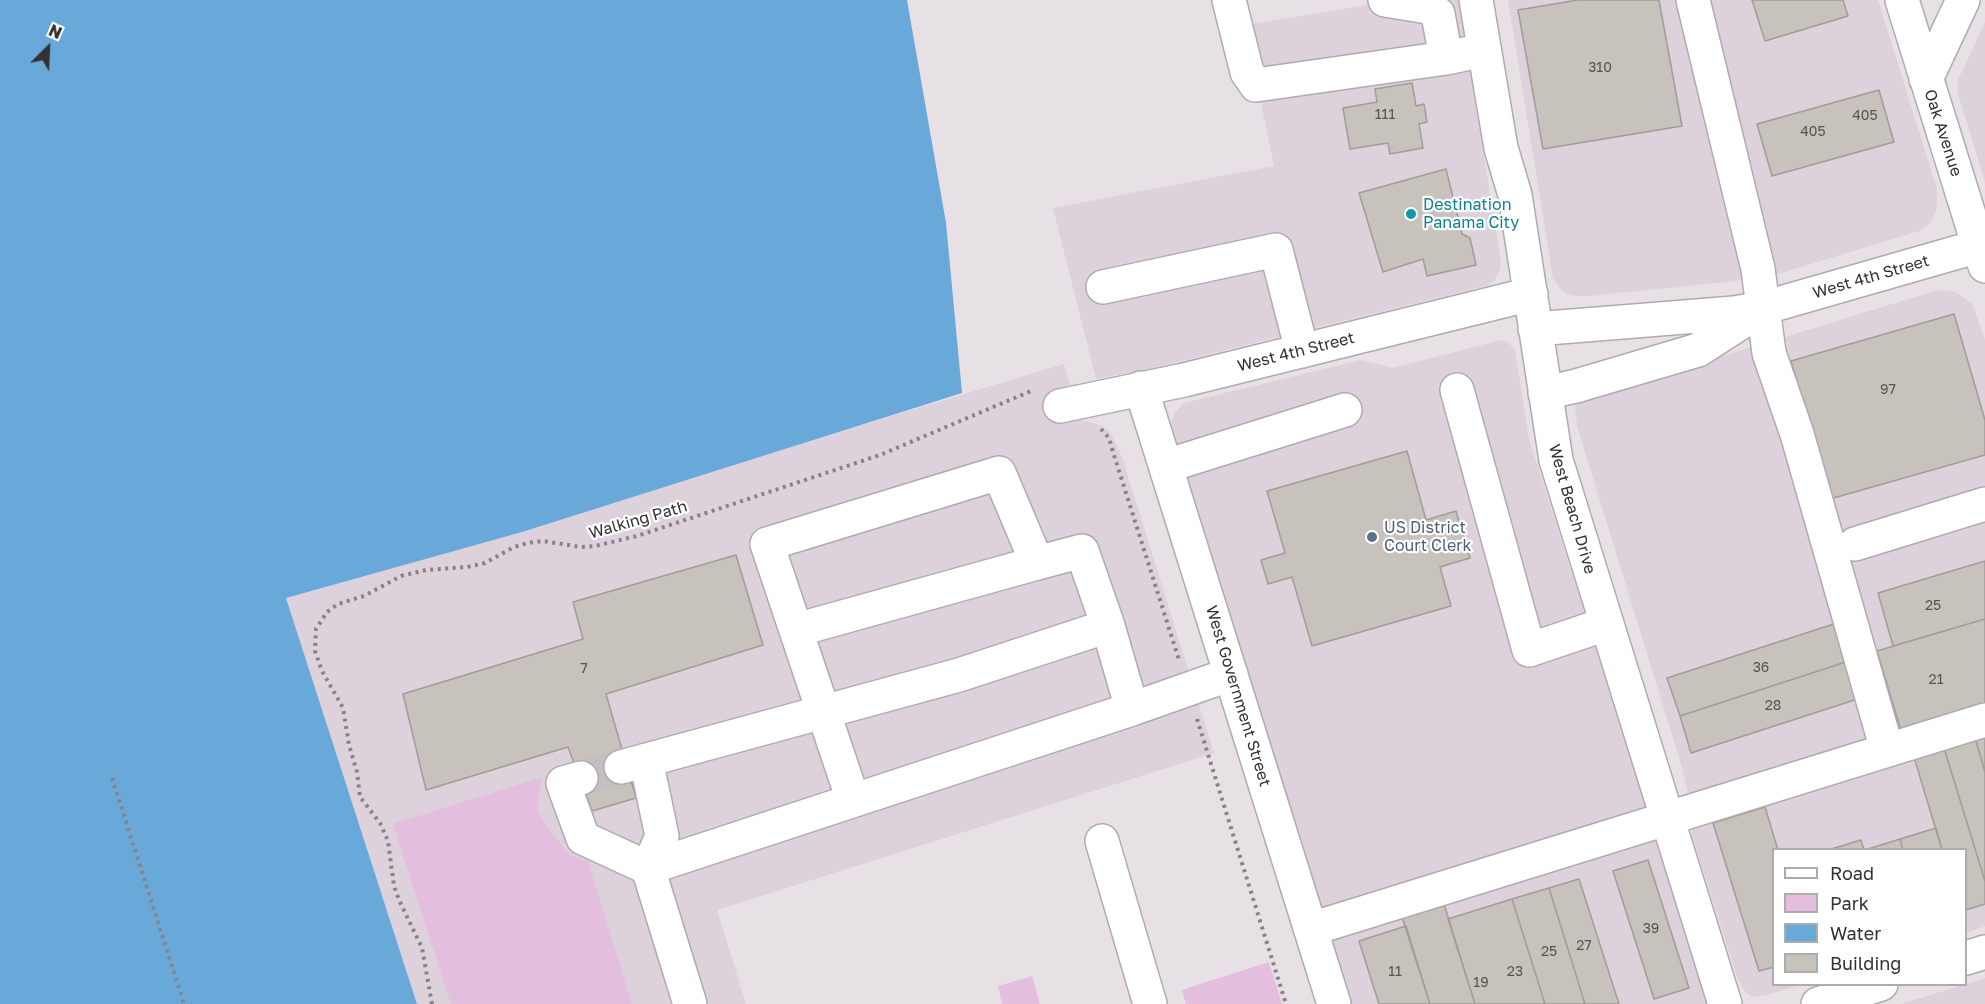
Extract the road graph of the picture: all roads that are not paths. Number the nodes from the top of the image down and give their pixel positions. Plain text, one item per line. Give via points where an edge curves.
1 (1229, 0) edge
2 (1385, 0) edge
3 (1476, 0) edge
4 (1693, 0) edge
5 (1902, 0) edge
6 (1963, 0) edge
7 (1484, 50) junction
8 (1446, 58) junction
9 (1926, 79) junction
10 (1982, 256) edge
11 (1102, 287) dead end
12 (1531, 294) junction
13 (1763, 309) junction
14 (1535, 329) junction
15 (1302, 351) junction
16 (1141, 388) junction
17 (1458, 390) dead end
18 (1545, 393) junction
19 (1048, 397) road end
20 (1345, 410) dead end
21 (1166, 466) junction
22 (1985, 504) edge
23 (1855, 544) dead end
24 (1037, 563) junction
25 (1606, 624) junction
26 (1108, 626) junction
27 (796, 630) junction
28 (1231, 674) junction
29 (1132, 709) junction
30 (824, 712) junction
31 (1985, 720) edge
32 (1887, 750) junction
33 (581, 778) tunnel mouth
34 (853, 800) junction
35 (1668, 819) junction
36 (1102, 841) dead end
37 (648, 868) junction
38 (1311, 929) junction
39 (1985, 952) edge
40 (1967, 957) edge
41 (1875, 986) edge
42 (690, 1004) edge
43 (1150, 1004) edge
44 (1334, 1004) edge
45 (1725, 1004) edge
46 (1818, 1004) edge

1 - 8 street via 1247,72 1256,85
2 - 8 street via 1428,7 1438,14
3 - 7 street, West Beach Drive
4 - 13 street via 1758,269
5 - 9 street, Oak Avenue
6 - 9 street
7 - 8 street
7 - 12 street, West Beach Drive via 1501,148 1515,195
9 - 10 street, Oak Avenue
10 - 13 street, West 4th Street
11 - 15 street via 1276,250
12 - 14 street, West Beach Drive
12 - 15 street, West 4th Street
13 - 14 street, West 4th Street
13 - 18 street, West 4th Street via 1698,350
13 - 32 street via 1769,353 1797,434
14 - 18 street, West Beach Drive
15 - 16 street, West 4th Street
16 - 19 street, West 4th Street
16 - 21 street, West Government Street
17 - 25 street via 1529,650
18 - 25 street, West Beach Drive via 1556,460
20 - 21 street
21 - 28 street, West Government Street
22 - 23 street
24 - 26 street via 1082,551
24 - 27 street
24 - 27 street via 999,473 767,544
25 - 35 street, West Beach Drive
26 - 29 street
26 - 30 street via 959,675
27 - 30 street
28 - 29 street
28 - 38 street, West Government Street
29 - 34 street
30 - 34 street
30 - 37 street via 634,764 662,836
31 - 32 street
32 - 35 street
33 - 37 street via 563,783 583,838
34 - 37 street
35 - 38 street
35 - 45 street, West Beach Drive
36 - 43 street
37 - 42 street
38 - 44 street, West Government Street
39 - 40 street
41 - 46 street

